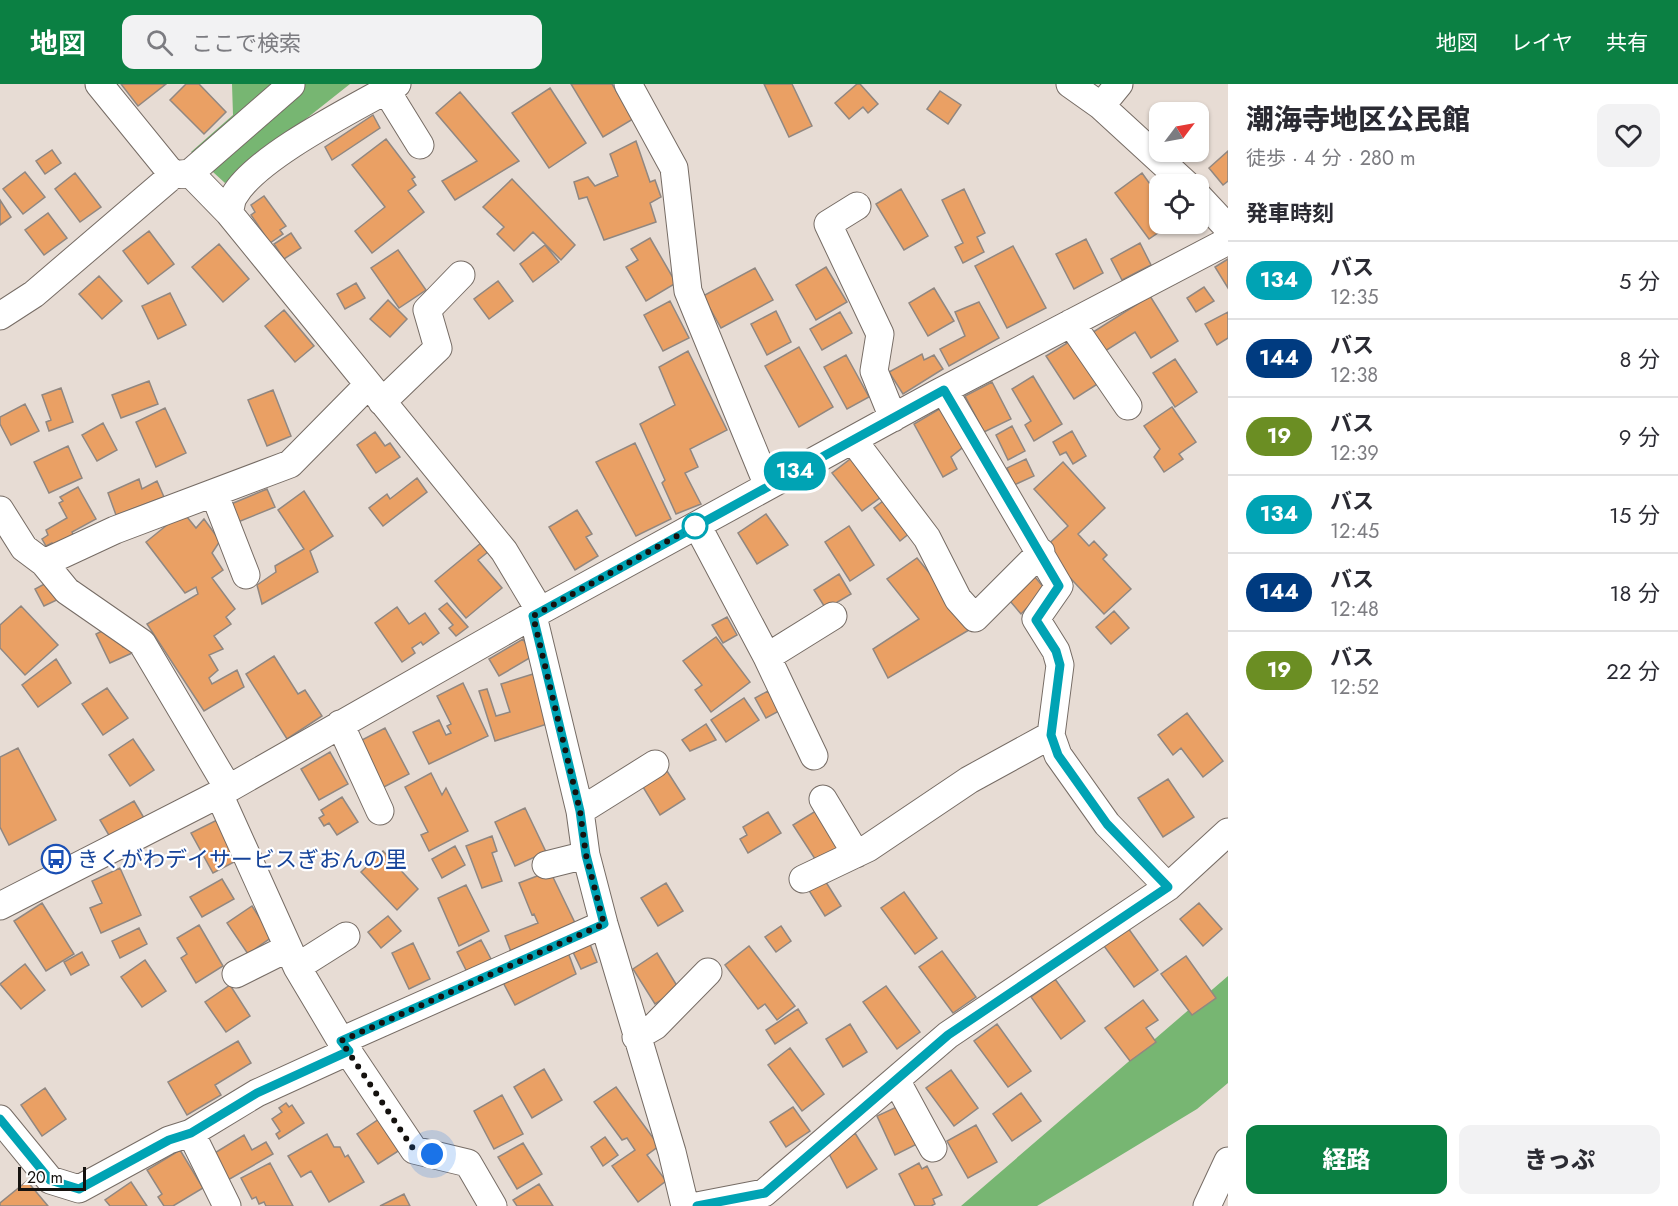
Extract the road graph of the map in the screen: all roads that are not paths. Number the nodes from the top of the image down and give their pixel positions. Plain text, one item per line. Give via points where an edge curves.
1 (99, 84) edge
2 (628, 84) edge
3 (1070, 84) edge
4 (1119, 84) edge
5 (291, 85) edge
6 (392, 87) edge
7 (1101, 106) junction
8 (420, 145) dead end
9 (181, 174) junction
10 (1175, 174) edge
11 (857, 206) dead end
12 (1209, 208) edge
13 (229, 213) junction
14 (1228, 228) edge
15 (1228, 241) edge
16 (461, 274) dead end
17 (0, 316) edge
18 (1071, 323) junction
19 (944, 390) junction
20 (375, 393) junction
21 (1128, 406) dead end
22 (893, 418) junction
23 (853, 440) junction
24 (768, 486) junction
25 (214, 493) junction
26 (0, 510) edge
27 (697, 525) junction
28 (1041, 552) junction
29 (44, 563) junction
30 (246, 575) dead end
31 (537, 614) junction
32 (833, 616) dead end
33 (767, 657) junction
34 (340, 724) junction
35 (1051, 735) junction
36 (814, 756) dead end
37 (655, 764) dead end
38 (223, 791) junction
39 (823, 799) dead end
40 (580, 811) junction
41 (380, 812) dead end
42 (1228, 832) edge
43 (856, 854) junction
44 (586, 855) junction
45 (546, 865) dead end
46 (803, 879) dead end
47 (1168, 887) junction
48 (0, 906) edge
49 (604, 924) junction
50 (346, 936) dead end
51 (293, 957) junction
52 (708, 972) dead end
53 (236, 974) dead end
54 (636, 1037) junction
55 (345, 1046) junction
56 (896, 1080) junction
57 (0, 1119) edge
58 (191, 1133) junction
59 (933, 1148) dead end
60 (1228, 1161) edge
61 (227, 1206) edge
62 (493, 1206) edge
63 (685, 1206) edge
64 (697, 1206) edge
65 (1207, 1206) edge

1 - 9 street
2 - 24 street via 674,168 688,291
3 - 7 street
4 - 7 street
5 - 9 street
6 - 8 street
6 - 13 street via 285,149 234,196
7 - 10 street
9 - 13 street
9 - 17 street via 34,294
11 - 22 street via 828,224 880,334 874,371
12 - 14 street
13 - 20 street
15 - 18 street
16 - 20 street via 427,310 438,348
18 - 19 street
18 - 21 street
19 - 22 street
19 - 28 street
20 - 25 street via 290,464
20 - 31 street via 504,550
22 - 23 street
23 - 24 street
23 - 28 street via 927,538 958,599 975,618
24 - 27 street
25 - 29 street via 115,530
25 - 30 street
26 - 29 street via 24,548
27 - 31 street
27 - 33 street
28 - 35 street via 1059,586 1036,620 1056,651 1060,665
29 - 38 street via 67,591 142,643
31 - 34 street
31 - 40 street
32 - 33 street
33 - 36 street
34 - 38 street
34 - 41 street
35 - 43 street via 969,780
35 - 47 street via 1058,755 1107,824
37 - 40 street
38 - 48 street
38 - 51 street
39 - 43 street
40 - 44 street
42 - 47 street
43 - 46 street
44 - 45 street
44 - 49 street
47 - 56 street via 948,1035
49 - 54 street
49 - 55 street
50 - 51 street
51 - 53 street
51 - 55 street
52 - 54 street via 655,1026
54 - 63 street
55 - 58 street
55 - 62 street via 414,1150 468,1163
56 - 59 street
56 - 64 street via 765,1193
57 - 58 street via 50,1180 79,1189 169,1140
58 - 61 street
60 - 65 street

